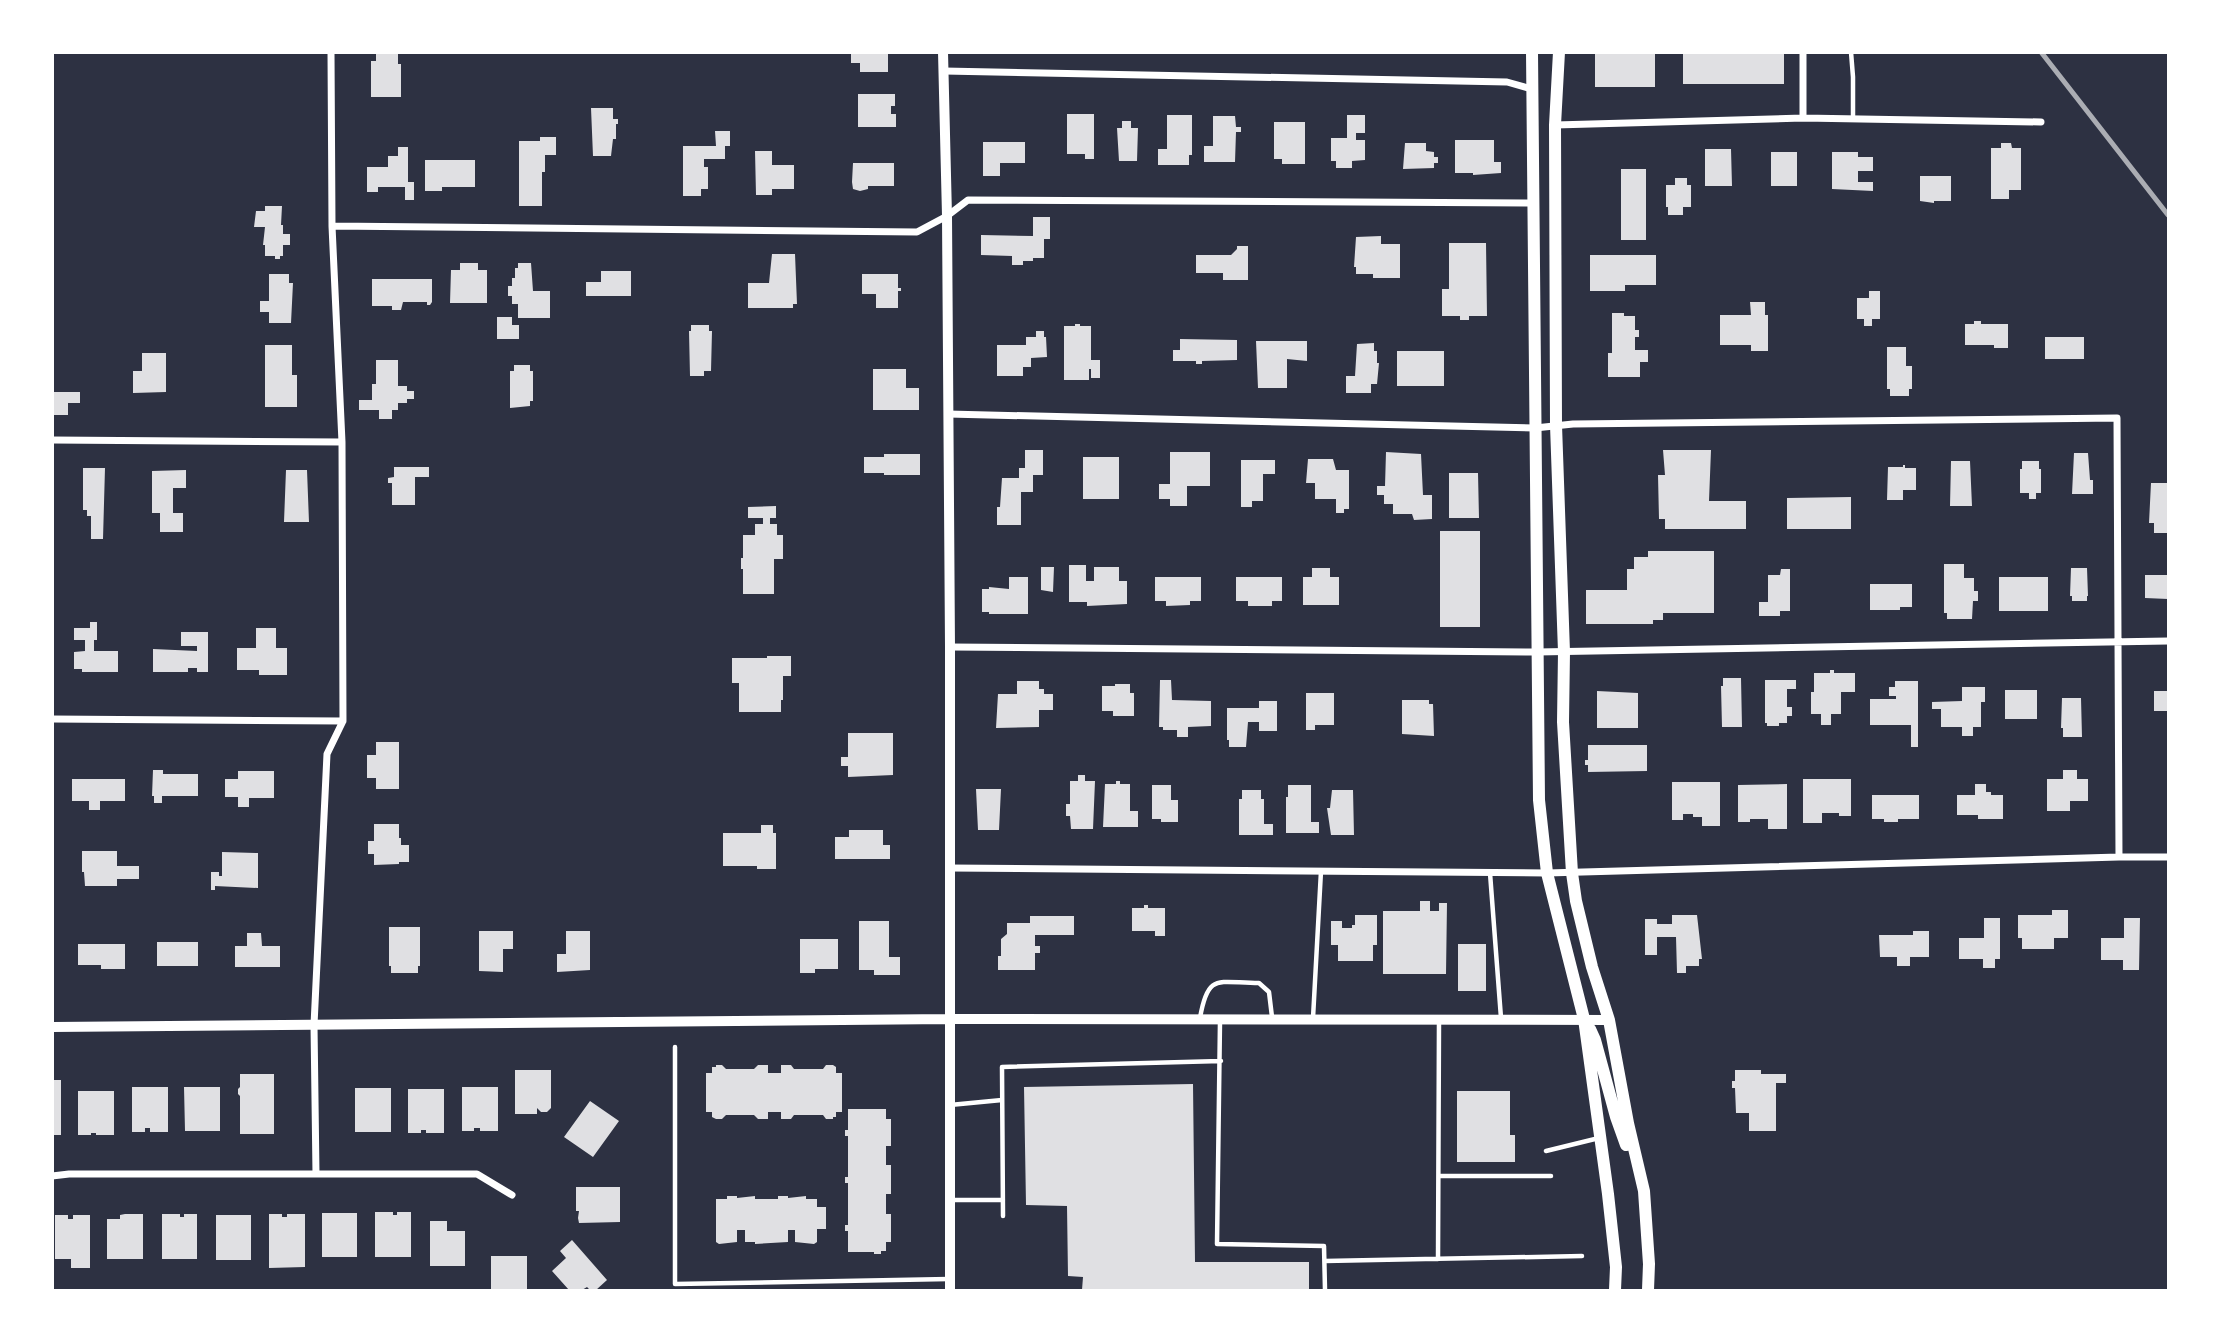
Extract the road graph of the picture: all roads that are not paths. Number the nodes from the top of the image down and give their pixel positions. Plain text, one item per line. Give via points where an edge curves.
1 (331, 52) edge
2 (943, 52) edge
3 (1532, 52) edge
4 (1559, 52) edge
5 (1803, 52) edge
6 (1851, 52) edge
7 (944, 71) junction
8 (1532, 89) junction
9 (1803, 118) junction
10 (1853, 119) junction
11 (2041, 122) dead end
12 (1555, 125) junction
13 (1533, 203) junction
14 (947, 216) junction
15 (332, 226) junction
16 (948, 414) junction
17 (1556, 425) junction
18 (1535, 428) junction
19 (52, 440) edge
20 (342, 442) junction
21 (2119, 640) junction
22 (2168, 641) edge
23 (950, 647) junction
24 (1537, 652) junction
25 (1564, 652) junction
26 (52, 719) edge
27 (343, 721) junction
28 (2119, 857) junction
29 (2168, 857) edge
30 (949, 868) junction
31 (1321, 871) junction
32 (1490, 873) junction
33 (1547, 873) junction
34 (1572, 873) junction
35 (949, 1019) junction
36 (1200, 1019) junction
37 (1220, 1019) junction
38 (1272, 1019) junction
39 (1313, 1019) junction
40 (1439, 1019) junction
41 (1501, 1019) junction
42 (1584, 1019) junction
43 (1609, 1020) junction
44 (314, 1025) junction
45 (52, 1027) edge
46 (675, 1047) dead end
47 (1221, 1061) junction
48 (1002, 1100) junction
49 (950, 1105) junction
50 (1600, 1137) junction
51 (1546, 1151) dead end
52 (316, 1174) junction
53 (1439, 1175) junction
54 (52, 1176) edge
55 (1551, 1176) dead end
56 (1644, 1191) junction
57 (512, 1195) dead end
58 (950, 1200) junction
59 (1003, 1200) junction
60 (1003, 1216) dead end
61 (1582, 1256) dead end
62 (1438, 1259) junction
63 (1325, 1261) junction
64 (950, 1285) edge
65 (1325, 1290) edge
66 (1615, 1290) edge
67 (1648, 1290) edge

1 - 15 street
2 - 7 street
3 - 8 main road
4 - 12 main road
5 - 9 street
6 - 10 lane
7 - 8 street via 1507,82
7 - 14 street
8 - 13 main road
9 - 10 street
9 - 12 street
10 - 11 street
12 - 17 main road
13 - 14 street via 968,200
13 - 18 main road
14 - 15 street via 917,232
14 - 16 street
15 - 20 street
16 - 18 street
16 - 23 street
17 - 18 street
17 - 21 street via 2117,418
17 - 25 main road
18 - 24 main road
19 - 20 street
20 - 27 street
21 - 22 street
21 - 25 street
21 - 28 street
23 - 24 street
23 - 30 street
24 - 25 street
24 - 33 main road via 1539,800
25 - 34 main road via 1563,722
26 - 27 street
27 - 44 street via 327,754
28 - 29 street
28 - 34 street
30 - 31 street
30 - 35 street
31 - 32 street
31 - 39 lane
32 - 33 street
32 - 41 lane
33 - 34 street
33 - 42 main road
34 - 43 main road via 1592,967
35 - 36 street
35 - 44 street
35 - 49 street
36 - 37 street
36 - 38 lane via 1203,998 1214,983 1259,982 1269,992
37 - 38 street
37 - 47 lane
38 - 39 street
39 - 40 street
40 - 41 street
40 - 53 lane
41 - 42 street
42 - 43 street
42 - 50 main road
42 - 56 main road
43 - 56 main road
44 - 45 street
44 - 52 street
46 - 64 lane via 675,1284
47 - 48 lane via 1002,1067
47 - 63 lane via 1217,1244 1324,1247
48 - 49 lane
48 - 59 lane
49 - 58 street
50 - 51 lane
50 - 66 main road
52 - 54 street
52 - 57 street via 477,1174
53 - 55 lane
53 - 62 lane
56 - 67 main road
58 - 59 lane
58 - 64 street
59 - 60 lane
61 - 62 lane
62 - 63 lane
63 - 65 lane

